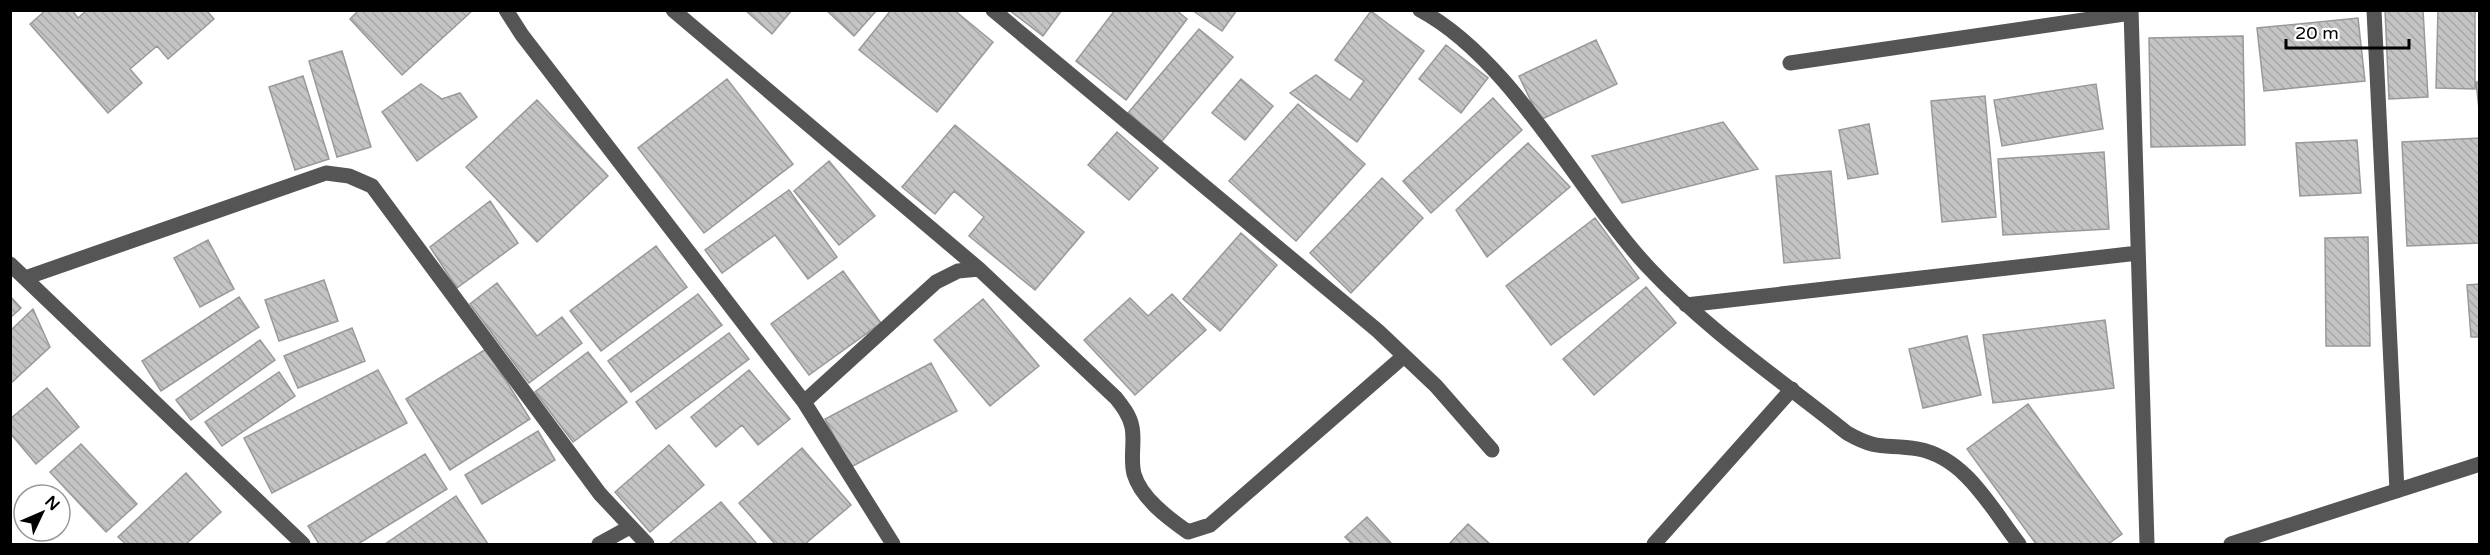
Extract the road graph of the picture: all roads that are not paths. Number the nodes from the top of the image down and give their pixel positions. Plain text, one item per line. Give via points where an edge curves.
1 (506, 10) edge
2 (673, 10) edge
3 (993, 10) edge
4 (2374, 10) edge
5 (1426, 12) edge
6 (2131, 12) edge
7 (1790, 63) dead end
8 (2138, 253) junction
9 (10, 264) edge
10 (979, 269) junction
11 (25, 278) junction
12 (1686, 305) junction
13 (1404, 356) junction
14 (1792, 389) junction
15 (804, 402) junction
16 (1492, 450) dead end
17 (2480, 464) edge
18 (2397, 491) junction
19 (630, 527) junction
20 (303, 544) edge
21 (599, 544) edge
22 (647, 544) edge
23 (892, 544) edge
24 (1654, 544) edge
25 (2019, 544) edge
26 (2147, 544) edge
27 (2231, 544) edge

1 - 15 street
2 - 10 street
3 - 13 street
4 - 18 street
5 - 12 street via 1500,78 1647,266
6 - 7 street
6 - 8 street
8 - 12 street
8 - 26 street
9 - 11 street
10 - 13 street via 1116,398 1132,428 1135,476 1167,517 1188,532 1210,525
10 - 15 street via 958,271 936,282
11 - 19 street via 326,173 349,176 372,186 600,494
11 - 20 street
12 - 14 street
13 - 16 street
14 - 24 street
14 - 25 street via 1866,444 1937,453 1961,469
15 - 23 street
17 - 18 street
18 - 27 street
19 - 21 street
19 - 22 street

